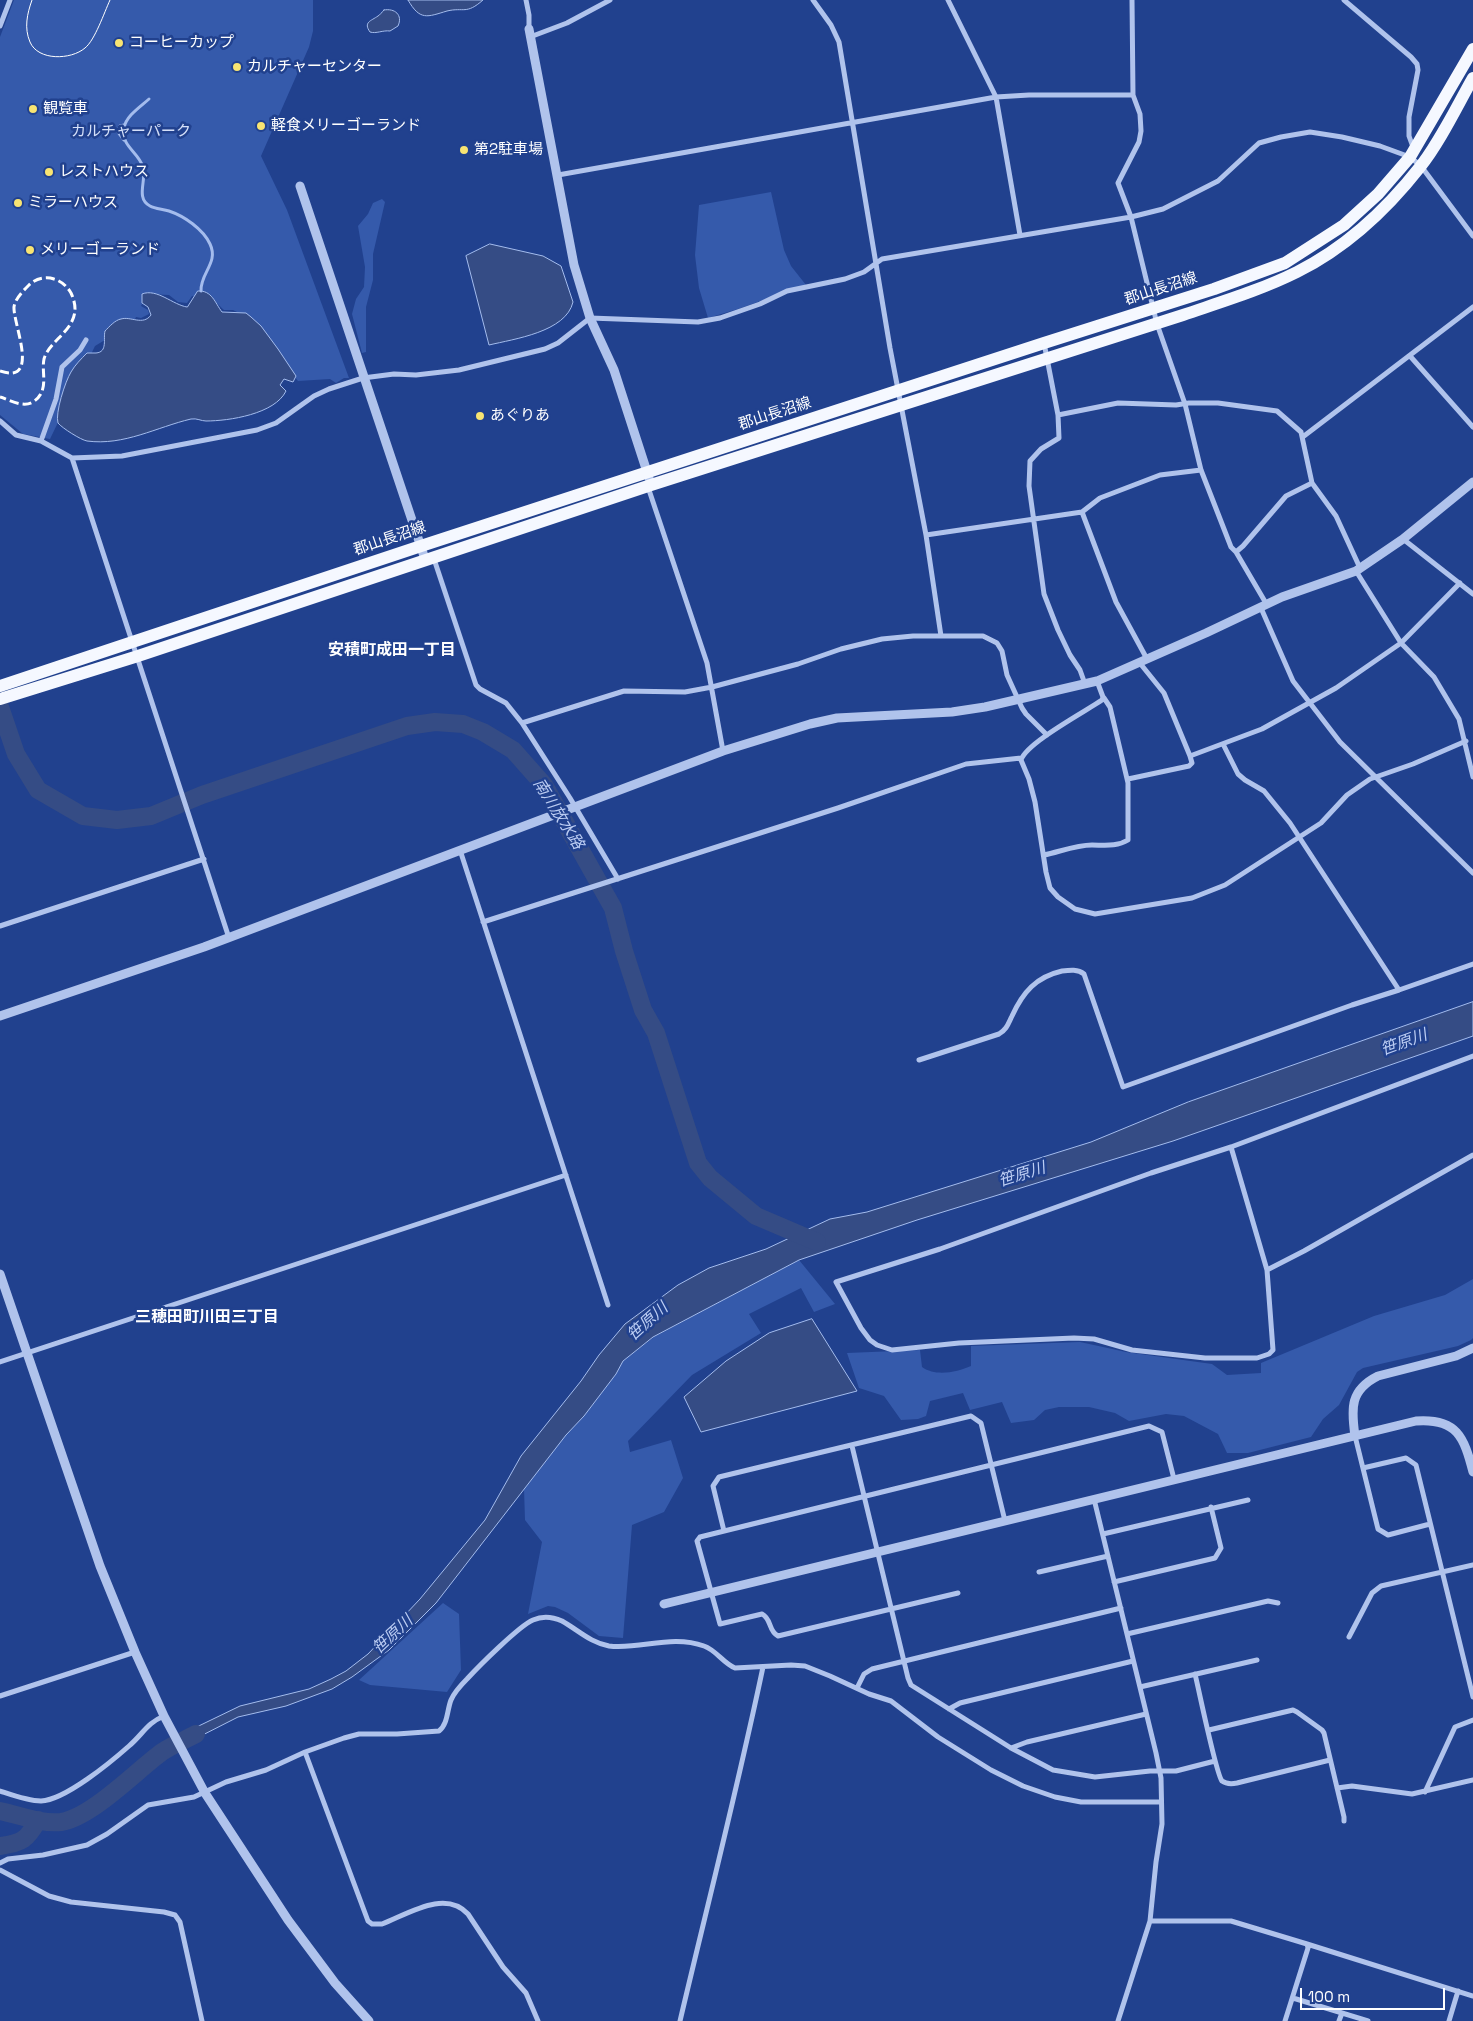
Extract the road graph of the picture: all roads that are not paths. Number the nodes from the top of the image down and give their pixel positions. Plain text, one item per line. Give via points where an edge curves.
1 (10, 0) edge
2 (526, 0) edge
3 (610, 0) edge
4 (813, 0) edge
5 (948, 0) edge
6 (1132, 0) edge
7 (1344, 0) edge
8 (0, 26) edge
9 (530, 33) junction
10 (1473, 49) edge
11 (1473, 78) edge
12 (1133, 95) junction
13 (996, 97) junction
14 (852, 122) junction
15 (1412, 153) junction
16 (1422, 166) junction
17 (558, 175) junction
18 (300, 186) dead end
19 (1131, 216) junction
20 (1020, 235) junction
21 (1473, 236) edge
22 (875, 263) junction
23 (1473, 308) edge
24 (1154, 309) junction
25 (590, 318) junction
26 (1157, 324) junction
27 (86, 340) dead end
28 (1044, 343) junction
29 (1410, 356) junction
30 (1047, 358) junction
31 (363, 378) junction
32 (899, 391) junction
33 (901, 404) junction
34 (1185, 404) junction
35 (1058, 415) junction
36 (0, 420) edge
37 (1473, 428) edge
38 (1304, 436) junction
39 (41, 441) junction
40 (72, 458) junction
41 (1201, 470) junction
42 (649, 481) junction
43 (1473, 482) edge
44 (1312, 483) junction
45 (1082, 512) junction
46 (1033, 520) junction
47 (926, 535) junction
48 (1402, 539) junction
49 (421, 546) junction
50 (1236, 552) junction
51 (429, 558) junction
52 (1358, 570) junction
53 (1460, 582) junction
54 (1473, 594) edge
55 (1264, 606) junction
56 (941, 636) junction
57 (133, 643) junction
58 (1401, 643) junction
59 (138, 656) junction
60 (1143, 661) junction
61 (1097, 680) junction
62 (1085, 684) junction
63 (712, 687) junction
64 (4, 691) edge
65 (1104, 698) junction
66 (1019, 700) junction
67 (1310, 702) junction
68 (522, 723) junction
69 (1047, 735) junction
70 (1466, 741) junction
71 (1224, 744) junction
72 (723, 751) junction
73 (1190, 756) junction
74 (1021, 758) junction
75 (1375, 777) junction
76 (1473, 777) edge
77 (1128, 779) junction
78 (573, 807) junction
79 (1298, 838) junction
80 (460, 850) junction
81 (1044, 855) junction
82 (204, 859) junction
83 (1473, 873) edge
84 (618, 879) junction
85 (483, 922) junction
86 (0, 926) edge
87 (230, 938) junction
88 (1473, 964) edge
89 (1399, 990) junction
90 (0, 1016) edge
91 (1473, 1056) edge
92 (919, 1060) dead end
93 (1231, 1147) junction
94 (1473, 1156) edge
95 (566, 1175) junction
96 (1267, 1270) junction
97 (0, 1274) edge
98 (608, 1305) dead end
99 (1473, 1348) edge
100 (27, 1354) junction
101 (0, 1362) edge
102 (1355, 1436) junction
103 (852, 1446) junction
104 (992, 1466) junction
105 (1363, 1468) junction
106 (1473, 1472) edge
107 (1174, 1479) junction
108 (865, 1497) junction
109 (1094, 1498) junction
110 (1248, 1500) dead end
111 (1211, 1508) junction
112 (1005, 1521) junction
113 (1430, 1524) junction
114 (724, 1530) junction
115 (1103, 1534) junction
116 (878, 1552) junction
117 (1108, 1556) junction
118 (1473, 1565) edge
119 (1039, 1572) dead end
120 (1443, 1572) junction
121 (1114, 1582) junction
122 (711, 1593) junction
123 (958, 1593) dead end
124 (1278, 1603) dead end
125 (664, 1604) dead end
126 (1121, 1608) junction
127 (892, 1609) junction
128 (1127, 1634) junction
129 (1349, 1637) dead end
130 (135, 1652) junction
131 (1257, 1660) dead end
132 (904, 1661) junction
133 (1134, 1661) junction
134 (763, 1668) junction
135 (1195, 1674) junction
136 (1140, 1687) junction
137 (857, 1688) junction
138 (0, 1696) edge
139 (1473, 1697) edge
140 (949, 1709) junction
141 (1146, 1714) junction
142 (164, 1716) junction
143 (1473, 1720) edge
144 (1209, 1730) junction
145 (1011, 1748) junction
146 (305, 1752) junction
147 (1330, 1760) junction
148 (1216, 1761) junction
149 (1159, 1770) junction
150 (1473, 1780) edge
151 (1337, 1788) junction
152 (0, 1791) edge
153 (1425, 1792) junction
154 (205, 1793) junction
155 (1160, 1802) junction
156 (1344, 1821) dead end
157 (0, 1863) edge
158 (0, 1870) edge
159 (1150, 1921) junction
160 (1307, 1944) junction
161 (1458, 1991) junction
162 (1473, 1996) edge
163 (1293, 1998) junction
164 (1342, 2012) junction
165 (202, 2021) edge
166 (369, 2021) edge
167 (538, 2021) edge
168 (680, 2021) edge
169 (1118, 2021) edge
170 (1286, 2021) edge
171 (1339, 2021) edge
172 (1368, 2021) edge
173 (1449, 2021) edge

1 - 8 street
2 - 9 street
3 - 9 street via 567,23
4 - 14 street via 839,42
5 - 13 street
6 - 12 street
7 - 15 street via 1418,66 1409,117
9 - 17 street
10 - 15 main road, 郡山長沼線
11 - 16 main road, 郡山長沼線
12 - 13 street
12 - 19 street via 1140,114 1141,131 1139,142 1118,183
13 - 14 street
13 - 20 street
14 - 17 street
14 - 22 street
15 - 16 street
15 - 19 street via 1310,132 1281,136 1259,143 1218,181 1162,209
15 - 24 main road, 郡山長沼線 via 1378,194 1351,219 1285,264
16 - 21 street
16 - 26 main road, 郡山長沼線 via 1374,218 1298,272
17 - 25 street via 574,266
18 - 31 street
19 - 20 street
19 - 24 street
20 - 22 street via 882,259
22 - 25 street via 871,269 845,279 787,291 760,304 706,321
22 - 32 street
23 - 29 street
24 - 26 street
24 - 28 main road, 郡山長沼線
25 - 31 street via 546,349 459,370
25 - 42 street via 614,370
26 - 30 main road, 郡山長沼線
26 - 34 street
27 - 39 street via 62,366 56,399
28 - 30 street
28 - 32 main road, 郡山長沼線
29 - 37 street
29 - 38 street
30 - 33 main road, 郡山長沼線
30 - 35 street
31 - 40 street via 314,396 276,423 257,430 122,456
31 - 49 street
32 - 33 street
32 - 42 main road, 郡山長沼線
33 - 42 main road, 郡山長沼線
33 - 47 street
34 - 35 street via 1118,403
34 - 38 street via 1228,404 1277,411
34 - 41 street
35 - 46 street via 1058,439 1041,449 1030,461
36 - 39 street via 16,435
38 - 44 street
39 - 40 street
40 - 57 street
41 - 45 street via 1160,475 1100,498
41 - 50 street via 1229,542
42 - 49 main road, 郡山長沼線
42 - 51 main road, 郡山長沼線
42 - 63 street
43 - 48 street
44 - 50 street via 1286,496
44 - 52 street via 1336,516
45 - 46 street
45 - 60 street via 1116,602
46 - 47 street
46 - 62 street via 1046,601
47 - 56 street
48 - 52 street
48 - 53 street
49 - 51 street
49 - 57 main road, 郡山長沼線
50 - 55 street
51 - 59 main road, 郡山長沼線
51 - 68 street via 476,685 483,692 502,700
52 - 55 street
52 - 58 street
53 - 54 street
53 - 58 street
55 - 60 street
55 - 67 street via 1293,681
56 - 63 street via 868,641
56 - 66 street via 983,636 994,640 1002,651 1006,675
57 - 59 street
57 - 64 main road, 郡山長沼線
58 - 67 street via 1343,684
58 - 70 street via 1434,677 1460,719
59 - 64 main road, 郡山長沼線
59 - 82 street
60 - 61 street
60 - 73 street via 1164,693
61 - 62 street
61 - 65 street
62 - 66 street
63 - 68 street via 685,692 624,691
63 - 72 street
65 - 69 street
65 - 77 street via 1110,707
66 - 69 street via 1026,714
66 - 72 street via 952,712 837,718
67 - 71 street via 1262,729
67 - 75 street via 1340,742
68 - 78 street
69 - 74 street
70 - 75 street
70 - 76 street
71 - 73 street
71 - 79 street via 1238,774 1267,794
72 - 78 street
73 - 77 street via 1192,764 1189,766
74 - 81 street via 1035,802
74 - 84 street via 966,764
75 - 79 street via 1352,792 1321,823
75 - 83 street
77 - 81 street via 1128,840
78 - 80 street
78 - 84 street
79 - 81 street via 1214,891 1192,898 1095,914 1075,909 1054,893 1048,882
79 - 89 street
80 - 85 street
80 - 87 street
82 - 86 street
82 - 87 street
84 - 85 street
85 - 95 street
87 - 90 street
88 - 89 street
89 - 92 street via 1123,1087 1084,974 1078,970 1067,970 1043,978 1024,993 1006,1030
91 - 93 street
93 - 96 street
93 - 96 street via 836,1282 870,1340 892,1350 959,1342 1074,1338 1094,1339 1132,1350 1242,1359 1263,1357 1273,1350
94 - 96 street
95 - 98 street
95 - 100 street
97 - 100 street
99 - 102 street via 1367,1382 1357,1394 1352,1410
100 - 101 street
100 - 130 street via 100,1566
102 - 105 street
102 - 106 street via 1416,1421 1441,1422 1462,1437
102 - 107 street
103 - 104 street via 970,1416 981,1423
103 - 108 street
103 - 114 street via 719,1477 713,1486
104 - 107 street via 1152,1427 1162,1432
104 - 108 street
104 - 112 street
105 - 113 street via 1409,1458 1416,1465
105 - 113 street via 1378,1529 1388,1535
107 - 109 street
108 - 114 street
108 - 116 street
109 - 112 street
109 - 115 street
110 - 111 street
111 - 115 street
111 - 121 street via 1221,1548 1215,1558
112 - 116 street
113 - 120 street
114 - 122 street via 700,1536 697,1541
115 - 117 street
116 - 122 street
116 - 127 street
117 - 119 street
117 - 121 street
118 - 120 street
120 - 129 street via 1379,1587 1372,1592
120 - 139 street
121 - 126 street
122 - 125 street
122 - 127 street via 720,1624 762,1614 773,1633 781,1637
123 - 127 street
124 - 128 street via 1268,1601
126 - 128 street
126 - 132 street
127 - 132 street
128 - 133 street
130 - 138 street
130 - 142 street
131 - 135 street
132 - 137 street via 865,1672
132 - 140 street via 911,1685
133 - 136 street
133 - 140 street via 960,1703
134 - 137 street via 805,1666
134 - 146 street via 732,1667 709,1648 691,1643 600,1644 562,1621 545,1618 530,1622 467,1678 452,1698 441,1729 431,1733 359,1734
134 - 168 street
135 - 136 street
135 - 144 street
136 - 141 street
137 - 155 street via 891,1701 938,1738 1029,1789 1080,1802
140 - 145 street
141 - 145 street
141 - 149 street
142 - 152 street via 153,1720 130,1745 66,1793 42,1801
142 - 154 street
143 - 153 street via 1455,1727
144 - 147 street via 1295,1711 1322,1730
144 - 148 street
145 - 149 street via 1049,1768 1088,1777
146 - 154 street
146 - 167 street via 368,1921 382,1924 438,1903 462,1908 503,1967 522,1987
147 - 148 street via 1231,1784 1221,1780
147 - 151 street
148 - 149 street via 1176,1771
149 - 155 street
150 - 153 street
151 - 153 street via 1352,1786 1412,1794
151 - 156 street
154 - 157 street via 148,1805 87,1844
154 - 166 street via 288,1920 335,1983
155 - 159 street via 1162,1824
158 - 165 street via 56,1899 175,1915 180,1922
159 - 160 street via 1231,1921
159 - 169 street
160 - 161 street
160 - 163 street
161 - 162 street
161 - 173 street
163 - 164 street
163 - 170 street
164 - 171 street
164 - 172 street

